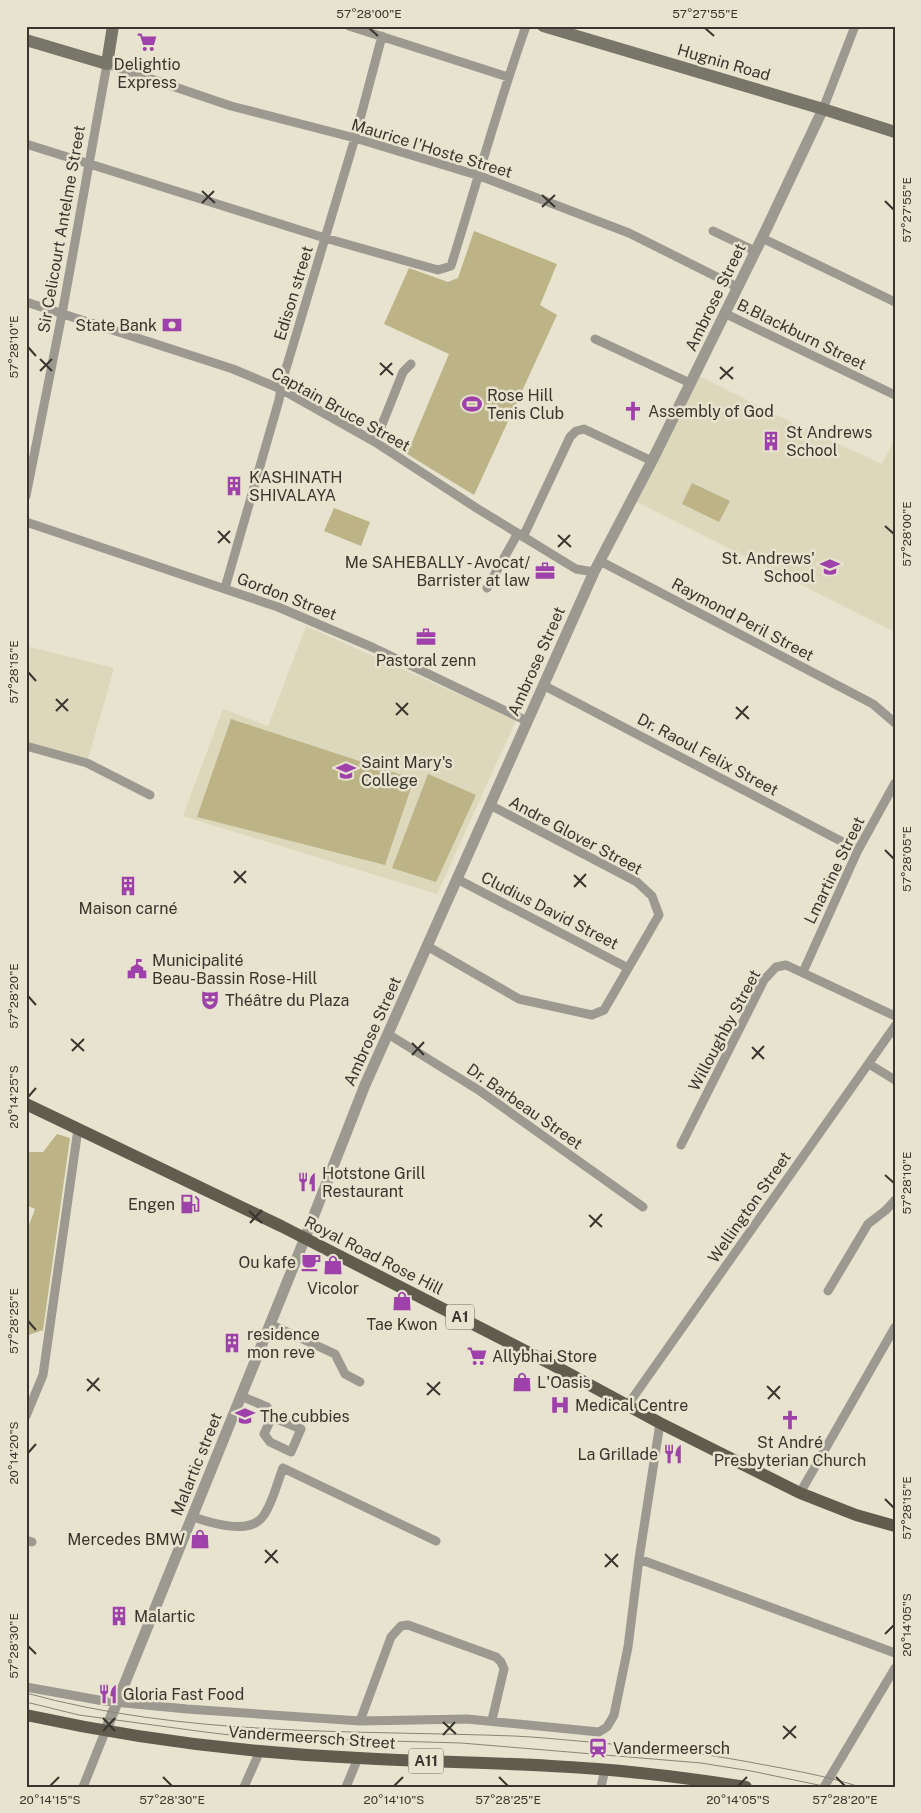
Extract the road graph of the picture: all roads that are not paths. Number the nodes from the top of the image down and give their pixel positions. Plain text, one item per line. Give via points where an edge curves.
1 (113, 26) edge
2 (349, 26) edge
3 (526, 26) edge
4 (543, 26) edge
5 (855, 26) edge
6 (382, 36) junction
7 (26, 40) edge
8 (107, 64) junction
9 (508, 77) junction
10 (823, 109) junction
11 (895, 132) edge
12 (355, 138) junction
13 (26, 144) edge
14 (89, 164) junction
15 (480, 176) junction
16 (714, 231) dead end
17 (326, 238) junction
18 (762, 238) junction
19 (755, 251) junction
20 (737, 287) junction
21 (26, 302) edge
22 (895, 302) edge
23 (724, 313) junction
24 (62, 314) junction
25 (595, 339) dead end
26 (411, 364) dead end
27 (690, 383) junction
28 (281, 389) junction
29 (895, 394) edge
30 (375, 442) junction
31 (652, 461) junction
32 (26, 496) edge
33 (26, 522) edge
34 (520, 535) junction
35 (600, 561) junction
36 (594, 572) junction
37 (225, 588) junction
38 (487, 588) dead end
39 (543, 685) junction
40 (527, 721) junction
41 (895, 723) edge
42 (26, 746) edge
43 (894, 785) edge
44 (150, 794) dead end
45 (490, 805) junction
46 (858, 850) junction
47 (457, 879) junction
48 (427, 946) junction
49 (628, 968) junction
50 (803, 972) junction
51 (895, 1016) edge
52 (895, 1026) edge
53 (388, 1034) junction
54 (869, 1064) junction
55 (895, 1080) edge
56 (26, 1104) edge
57 (78, 1129) junction
58 (681, 1145) dead end
59 (895, 1200) edge
60 (642, 1207) dead end
61 (305, 1238) junction
62 (828, 1291) dead end
63 (270, 1324) junction
64 (895, 1327) edge
65 (360, 1382) dead end
66 (241, 1396) junction
67 (627, 1406) junction
68 (26, 1416) edge
69 (272, 1417) junction
70 (660, 1423) junction
71 (291, 1452) junction
72 (283, 1468) junction
73 (800, 1493) junction
74 (193, 1517) junction
75 (895, 1526) edge
76 (436, 1541) dead end
77 (639, 1559) junction
78 (895, 1653) edge
79 (893, 1672) edge
80 (26, 1687) edge
81 (118, 1703) junction
82 (26, 1716) edge
83 (492, 1720) junction
84 (360, 1721) junction
85 (105, 1732) junction
86 (260, 1751) junction
87 (358, 1758) junction
88 (605, 1770) junction
89 (83, 1787) edge
90 (244, 1787) edge
91 (346, 1787) edge
92 (601, 1787) edge
93 (746, 1787) edge
94 (824, 1787) edge

1 - 8 main road, Sir Celicourt Antelme Street
2 - 6 street
3 - 9 street
4 - 10 main road, Hugnin Road
5 - 10 street
6 - 9 street
6 - 12 street, Edison street
7 - 8 main road
8 - 12 street, Maurice I'Hoste Street via 231,106
8 - 14 street, Sir Celicourt Antelme Street
9 - 15 street
10 - 11 main road, Hugnin Road
10 - 18 street, Ambrose Street
12 - 15 street, Maurice I'Hoste Street
12 - 17 street, Edison street
13 - 14 street
14 - 17 street
14 - 24 street, Sir Celicourt Antelme Street
15 - 17 street via 450,266 438,270
15 - 20 street, Maurice I'Hoste Street via 629,233
16 - 19 street
17 - 28 street, Edison street
18 - 19 street, Ambrose Street
18 - 22 street
19 - 20 street, Ambrose Street
20 - 23 street, Ambrose Street
21 - 24 street, Captain Bruce Street
23 - 27 street, Ambrose Street
23 - 29 street, B.Blackburn Street
24 - 28 street, Captain Bruce Street
24 - 32 street, Sir Celicourt Antelme Street
25 - 27 street
26 - 30 street via 403,372
27 - 31 street, Ambrose Street
28 - 30 street, Captain Bruce Street
28 - 37 street, Edison street
30 - 34 street, Captain Bruce Street
31 - 34 street via 584,429 576,431
31 - 35 street, Ambrose Street
33 - 37 street, Gordon Street
34 - 36 street, Captain Bruce Street via 576,569
34 - 38 street
35 - 36 street, Ambrose Street
35 - 41 street, Raymond Peril Street via 873,704
36 - 39 street, Ambrose Street
37 - 40 street, Gordon Street via 374,648
39 - 40 street, Ambrose Street
39 - 46 street, Dr. Raoul Felix Street
40 - 45 street, Ambrose Street
42 - 44 street via 87,763
43 - 46 street, Lmartine Street
45 - 47 street, Ambrose Street
45 - 49 street, Andre Glover Street via 636,882 652,896 659,915
46 - 50 street, Lmartine Street
47 - 48 street, Ambrose Street
47 - 49 street, Cludius David Street
48 - 49 street, Andre Glover Street via 519,1000 592,1015 604,1010
48 - 53 street, Ambrose Street
50 - 51 street, Willoughby Street
50 - 58 street, Willoughby Street via 786,965 776,967 764,980
52 - 54 street, Wellington Street
53 - 60 street, Dr. Barbeau Street via 480,1092
53 - 61 street, Ambrose Street
54 - 55 street
54 - 67 street, Wellington Street
56 - 57 main road, Royal Road Rose Hill / A1
57 - 61 main road, Royal Road Rose Hill / A1
57 - 68 street via 43,1375
59 - 62 street via 868,1224
61 - 63 street, Malartic street
61 - 67 main road, Royal Road Rose Hill / A1
63 - 65 street via 335,1354 345,1374
63 - 66 street, Malartic street
64 - 73 street
66 - 69 street via 267,1407
66 - 74 street, Malartic street
67 - 70 main road, Royal Road Rose Hill / A1
69 - 71 street via 264,1434 270,1442
69 - 71 street via 301,1429
70 - 73 main road, Royal Road Rose Hill / A1
70 - 77 street
71 - 72 street
72 - 74 street via 263,1517 252,1524 219,1525
72 - 76 street
73 - 75 main road, Royal Road Rose Hill / A1
74 - 81 street, Malartic street
77 - 78 street
77 - 83 street via 628,1647 614,1715 607,1727 599,1732
79 - 94 street
80 - 81 street
81 - 84 street
81 - 85 street, Malartic street
82 - 85 main road, Vandermeersch Street / A11
83 - 84 street
83 - 84 street via 504,1669 501,1662 496,1657 408,1625 400,1626 390,1637
85 - 86 main road, Vandermeersch Street / A11
85 - 89 street
86 - 87 main road, Vandermeersch Street / A11
86 - 90 street
87 - 88 main road, Vandermeersch Street / A11
87 - 91 street
88 - 92 street
88 - 93 main road, Vandermeersch Street / A11

